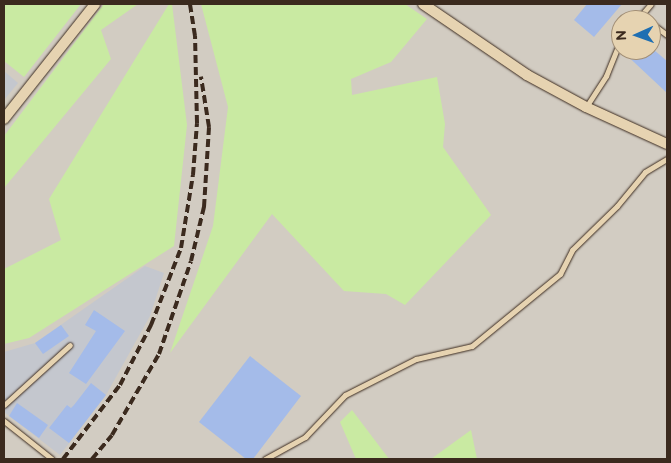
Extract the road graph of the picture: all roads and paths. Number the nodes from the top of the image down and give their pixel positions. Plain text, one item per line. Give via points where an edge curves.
1 (95, 4) edge
2 (423, 4) edge
3 (612, 60) edge
4 (586, 107) junction
5 (4, 119) edge
6 (667, 144) edge
7 (667, 158) edge
8 (70, 345) dead end
9 (4, 405) edge
10 (4, 421) edge
11 (52, 459) edge
12 (265, 459) edge

1 - 5 street
2 - 4 street via 527,75
3 - 4 lane
4 - 6 street
7 - 12 lane via 645,172 617,206 572,250 560,274 472,346 416,359 345,395 305,436
8 - 9 lane
10 - 11 lane

